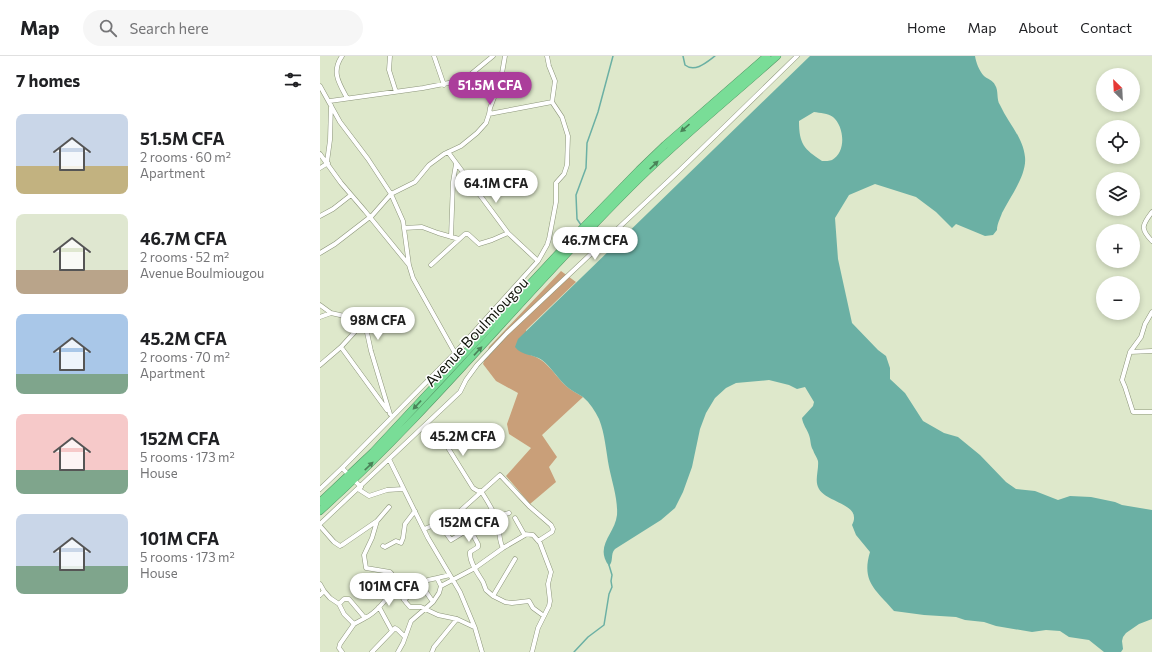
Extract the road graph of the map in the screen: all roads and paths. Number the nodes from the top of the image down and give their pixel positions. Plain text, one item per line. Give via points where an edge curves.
1 (342, 56) edge
2 (390, 56) edge
3 (434, 56) edge
4 (493, 56) edge
5 (505, 56) edge
6 (547, 56) edge
7 (767, 56) edge
8 (777, 56) edge
9 (797, 56) edge
10 (444, 85) junction
11 (320, 86) edge
12 (396, 92) junction
13 (347, 98) junction
14 (552, 102) junction
15 (330, 103) junction
16 (489, 114) junction
17 (448, 152) junction
18 (320, 154) edge
19 (327, 163) junction
20 (456, 164) junction
21 (320, 168) edge
22 (391, 194) junction
23 (351, 195) junction
24 (1152, 212) edge
25 (320, 216) edge
26 (370, 218) junction
27 (595, 220) junction
28 (404, 228) junction
29 (508, 233) junction
30 (451, 237) junction
31 (459, 239) junction
32 (1152, 241) edge
33 (320, 253) edge
34 (538, 261) junction
35 (409, 265) junction
36 (432, 265) dead end
37 (320, 305) edge
38 (1152, 312) edge
39 (331, 313) junction
40 (320, 317) edge
41 (362, 324) junction
42 (341, 347) junction
43 (1152, 351) edge
44 (1130, 352) junction
45 (455, 353) junction
46 (320, 365) edge
47 (1152, 412) edge
48 (391, 415) junction
49 (440, 435) dead end
50 (389, 459) junction
51 (342, 468) junction
52 (352, 478) junction
53 (359, 488) junction
54 (320, 489) edge
55 (403, 489) junction
56 (482, 491) junction
57 (320, 502) edge
58 (389, 506) dead end
59 (415, 511) junction
60 (460, 511) junction
61 (320, 512) edge
62 (509, 513) dead end
63 (495, 517) junction
64 (515, 518) dead end
65 (377, 521) junction
66 (439, 523) junction
67 (320, 525) edge
68 (424, 529) junction
69 (469, 529) junction
70 (525, 535) junction
71 (538, 541) junction
72 (383, 546) dead end
73 (502, 548) junction
74 (515, 559) dead end
75 (475, 568) junction
76 (450, 574) junction
77 (437, 578) junction
78 (453, 580) junction
79 (320, 584) edge
80 (396, 585) junction
81 (422, 586) junction
82 (441, 586) junction
83 (324, 591) junction
84 (320, 595) edge
85 (493, 596) junction
86 (404, 600) junction
87 (433, 602) junction
88 (339, 604) junction
89 (379, 607) junction
90 (425, 609) junction
91 (544, 616) junction
92 (365, 618) junction
93 (458, 619) junction
94 (354, 624) junction
95 (475, 628) junction
96 (392, 631) junction
97 (405, 637) junction
98 (401, 647) junction
99 (342, 652) edge
100 (372, 652) edge
101 (398, 652) edge
102 (402, 652) edge
103 (432, 652) edge
104 (482, 652) edge
105 (532, 652) edge

1 - 13 street via 336,76
2 - 12 street via 389,70
3 - 10 street
4 - 10 street via 465,79
5 - 16 street
6 - 14 street via 555,81
7 -> 27 highway, Avenue Boulmiougou via 661,149
27 -> 8 highway, Avenue Boulmiougou
9 - 50 street via 507,333 477,366 460,392
10 - 12 street
11 - 15 street
12 - 13 street
13 - 15 street
14 - 16 street
14 - 34 street via 562,117 568,136 567,165 564,174 556,183 556,202 550,239
15 - 19 street
15 - 22 street via 340,122
16 - 17 street via 486,123 477,132
17 - 20 street
17 - 22 street via 429,165 415,182
18 - 19 street
19 - 21 street
19 - 23 street
20 - 29 street
20 - 30 street
22 - 26 street
22 - 28 street
23 - 25 street
23 - 26 street
24 - 32 street via 1144,232
26 - 33 street
26 - 35 street
27 - 52 highway, Avenue Boulmiougou via 477,351
28 - 30 street via 422,227
28 - 35 street
29 - 31 street via 479,244 468,234
29 - 34 street
30 - 31 street
31 - 36 street
34 - 45 street
35 - 45 street via 417,287
37 - 39 street
38 - 44 street via 1141,337
39 - 40 street
39 - 41 street via 350,316
41 - 42 street
41 - 48 street via 368,334
42 - 46 street
42 - 48 street
43 - 44 street
44 - 47 street via 1122,380 1133,412
45 - 48 street
48 - 51 street
49 - 56 street via 473,488
50 - 53 street
50 - 55 street
51 - 52 street
51 - 54 street
52 - 53 street
52 - 57 highway, Avenue Boulmiougou
52 - 61 highway, Avenue Boulmiougou
53 - 55 street via 369,496 387,490
53 - 67 street
55 - 59 street
56 - 60 street
56 - 63 street
56 - 71 street via 500,475 551,525 552,532
58 - 65 street
59 - 68 street
59 - 72 street via 405,524 401,543 396,541
60 - 66 street
60 - 69 street
62 - 63 street
63 - 73 street
64 - 70 street
65 - 67 street via 340,546
65 - 80 street via 364,555 366,566 368,569 390,572
66 - 68 street
66 - 69 street via 451,540
68 - 76 street
69 - 75 street via 478,544 478,548 469,555
70 - 71 street via 532,535
70 - 73 street
71 - 91 street via 551,572 548,584 550,601
73 - 75 street
74 - 85 street
75 - 78 street
75 - 85 street via 486,590
76 - 77 street
76 - 78 street
77 - 81 street via 431,578
77 - 82 street
78 - 82 street
78 - 95 street
79 - 83 street
80 - 86 street
80 - 89 street
81 - 86 street
81 - 87 street
82 - 87 street
83 - 84 street
83 - 88 street
85 - 91 street via 512,603 529,601
86 - 90 street via 410,607
87 - 90 street
88 - 92 street via 349,598
88 - 94 street
89 - 92 street
89 - 96 street
90 - 93 street via 438,616
90 - 97 street via 411,621
91 - 105 street
92 - 94 street
93 - 95 street
93 - 103 street
94 - 99 street via 340,644
95 - 104 street
96 - 97 street via 396,628
96 - 100 street
97 - 98 street
98 - 101 street
98 - 102 street

